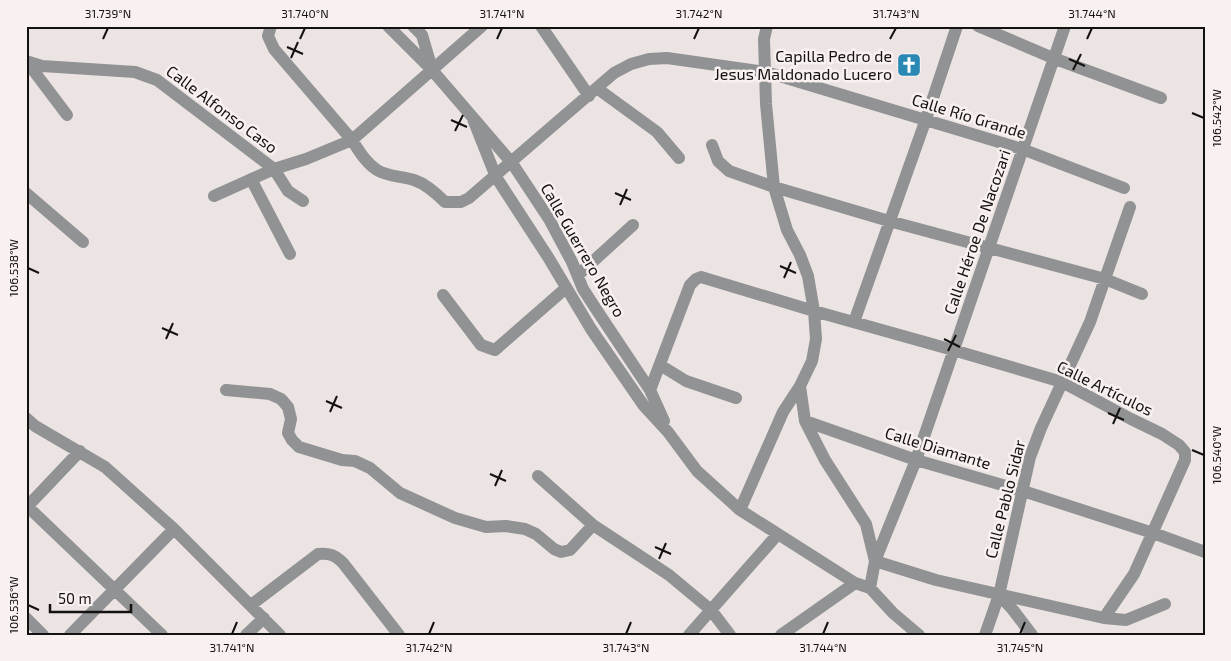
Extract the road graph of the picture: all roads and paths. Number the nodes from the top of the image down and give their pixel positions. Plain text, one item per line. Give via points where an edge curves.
1 (271, 26) edge
2 (388, 26) edge
3 (413, 26) edge
4 (482, 26) edge
5 (541, 26) edge
6 (760, 26) edge
7 (767, 26) edge
8 (957, 26) edge
9 (978, 26) edge
10 (1065, 26) edge
11 (764, 39) junction
12 (1053, 58) junction
13 (27, 61) edge
14 (432, 70) junction
15 (766, 72) junction
16 (593, 92) junction
17 (1161, 98) dead end
18 (67, 115) dead end
19 (473, 119) junction
20 (926, 119) junction
21 (352, 140) junction
22 (712, 145) dead end
23 (1022, 149) junction
24 (679, 158) dead end
25 (512, 163) junction
26 (274, 168) junction
27 (496, 177) junction
28 (251, 179) junction
29 (774, 187) junction
30 (1124, 188) dead end
31 (26, 193) edge
32 (214, 196) dead end
33 (303, 201) dead end
34 (1130, 207) dead end
35 (890, 221) junction
36 (633, 225) dead end
37 (83, 242) dead end
38 (990, 247) junction
39 (290, 254) dead end
40 (578, 275) junction
41 (1105, 279) junction
42 (566, 288) junction
43 (1142, 294) dead end
44 (443, 295) dead end
45 (814, 311) junction
46 (854, 322) junction
47 (953, 350) junction
48 (660, 365) junction
49 (1062, 382) junction
50 (800, 386) junction
51 (226, 390) dead end
52 (650, 390) junction
53 (736, 398) dead end
54 (26, 418) edge
55 (805, 422) junction
56 (668, 432) junction
57 (80, 451) junction
58 (916, 460) junction
59 (538, 476) dead end
60 (1023, 491) junction
61 (27, 508) edge
62 (740, 510) junction
63 (593, 525) junction
64 (174, 528) junction
65 (1153, 533) junction
66 (777, 535) junction
67 (1205, 552) edge
68 (875, 561) junction
69 (855, 583) junction
70 (870, 588) junction
71 (114, 589) junction
72 (998, 595) junction
73 (1165, 604) dead end
74 (251, 605) junction
75 (711, 610) junction
76 (26, 618) edge
77 (264, 618) junction
78 (1104, 618) junction
79 (43, 635) edge
80 (70, 635) edge
81 (162, 635) edge
82 (246, 635) edge
83 (280, 635) edge
84 (399, 635) edge
85 (689, 635) edge
86 (730, 635) edge
87 (781, 635) edge
88 (919, 635) edge
89 (985, 635) edge
90 (1032, 635) edge

1 - 21 street, Calle Río Grande via 268,36 274,49
2 - 14 street, Calle Guerrero Negro
3 - 14 street via 422,35
4 - 14 street, Calle Alfonso Caso
5 - 16 street
6 - 11 street
7 - 11 street
8 - 20 street
9 - 12 street
10 - 12 street, Calle Héroe De Nacozari
11 - 15 street
12 - 17 street
12 - 23 street, Calle Héroe De Nacozari
13 - 18 street
13 - 26 street, Calle Alfonso Caso via 42,66 136,72 157,80
14 - 19 street, Calle Guerrero Negro
14 - 21 street, Calle Alfonso Caso
15 - 16 street, Calle Río Grande via 675,59 649,59 614,74
15 - 20 street, Calle Río Grande
15 - 29 street
16 - 24 street via 657,132
16 - 25 street, Calle Río Grande
19 - 25 street, Calle Guerrero Negro
19 - 27 street, Calle Guerrero Negro
20 - 23 street, Calle Río Grande
20 - 35 street
21 - 26 street, Calle Alfonso Caso
21 - 27 street, Calle Río Grande via 360,154 378,171 414,180 433,190 445,202 461,202
22 - 29 street via 718,161 729,171
23 - 30 street, Calle Río Grande
23 - 38 street, Calle Héroe De Nacozari
25 - 27 street, Calle Río Grande
25 - 40 street, Calle Guerrero Negro via 549,219
26 - 28 street
26 - 33 street via 288,191
27 - 42 street, Calle Guerrero Negro
28 - 32 street
28 - 39 street
29 - 35 street
29 - 45 street via 787,230 808,276
31 - 37 street
34 - 41 street, Calle Pablo Sidar
35 - 38 street
35 - 46 street
36 - 40 street
38 - 41 street
38 - 47 street, Calle Héroe De Nacozari
40 - 52 street, Calle Guerrero Negro via 596,309
41 - 43 street
41 - 49 street, Calle Pablo Sidar via 1090,322
42 - 44 street via 495,350 481,345
42 - 56 street, Calle Guerrero Negro via 616,367
45 - 46 street, Calle Artículos
45 - 48 street, Calle Artículos via 701,277 690,285
45 - 50 street via 816,339 812,360
46 - 47 street, Calle Artículos
47 - 49 street, Calle Artículos
47 - 58 street, Calle Héroe De Nacozari
48 - 52 street
48 - 53 street via 686,381
49 - 60 street, Calle Pablo Sidar via 1030,457
49 - 65 street, Calle Artículos via 1162,434 1185,452 1185,460
50 - 55 street
50 - 62 street via 783,412
51 - 63 street via 270,394 281,399 288,407 291,419 288,432 299,447 355,461 370,468 400,493 456,518 486,527 525,529 561,552 570,550
52 - 56 street, Calle Guerrero Negro
54 - 57 street
55 - 58 street, Calle Diamante
55 - 68 street via 866,524
56 - 62 street, Calle Guerrero Negro via 697,471
57 - 61 street
57 - 64 street via 105,467
58 - 60 street, Calle Diamante
58 - 68 street, Calle Héroe De Nacozari
59 - 63 street
60 - 65 street, Calle Diamante
60 - 72 street, Calle Pablo Sidar
61 - 71 street
62 - 66 street, Calle Guerrero Negro
63 - 75 street via 669,575
64 - 71 street
64 - 74 street
65 - 67 street, Calle Diamante
65 - 78 street, Calle Artículos via 1134,574
66 - 69 street, Calle Guerrero Negro
66 - 75 street
68 - 70 street, Calle Héroe De Nacozari
68 - 72 street
69 - 70 street, Calle Guerrero Negro
69 - 87 street
70 - 88 street, Calle Guerrero Negro
71 - 80 street
71 - 81 street
72 - 78 street
72 - 89 street, Calle Pablo Sidar
72 - 90 street
73 - 78 street via 1126,620
74 - 77 street
74 - 84 street via 318,554 328,553 343,563
75 - 85 street
75 - 86 street
76 - 79 street
77 - 82 street
77 - 83 street

